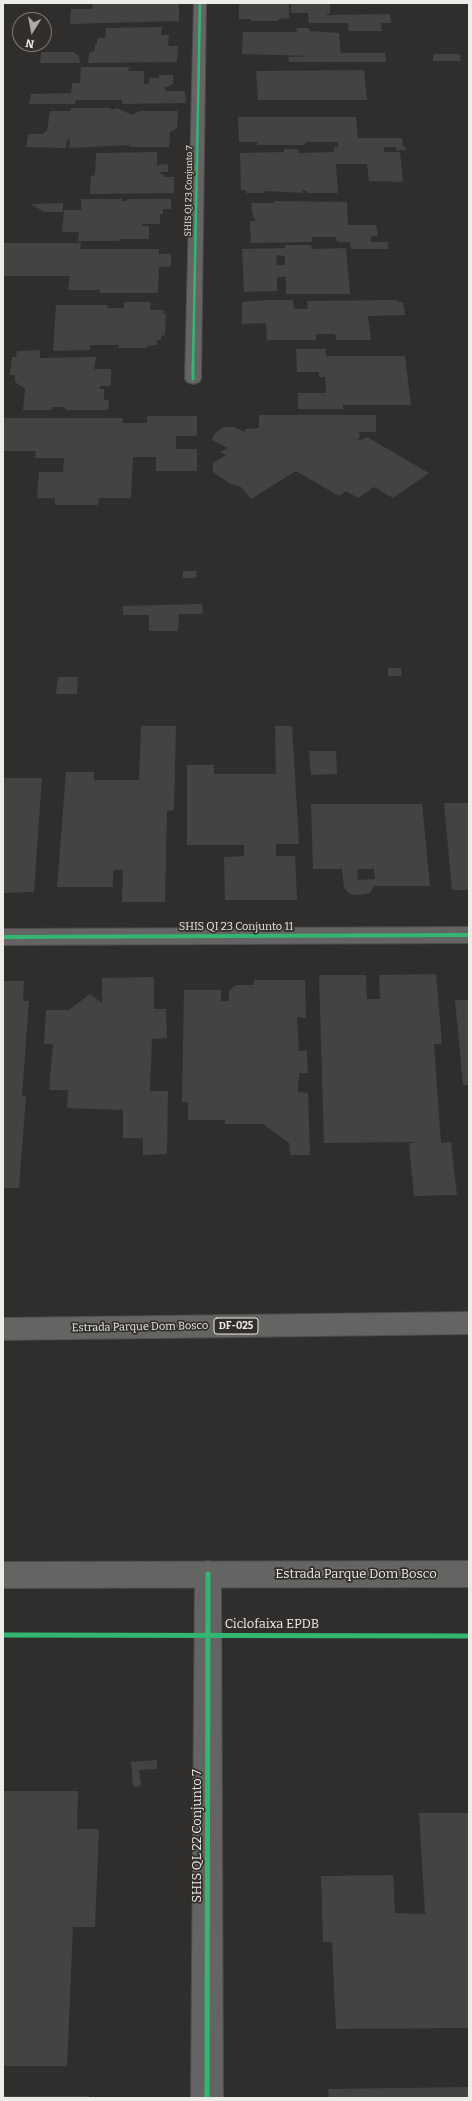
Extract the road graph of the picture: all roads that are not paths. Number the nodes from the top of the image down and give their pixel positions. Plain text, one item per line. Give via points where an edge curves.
1 (200, 3) edge
2 (193, 379) dead end
3 (469, 935) edge
4 (3, 937) edge
5 (469, 1323) edge
6 (3, 1329) edge
7 (208, 1574) junction
8 (469, 1574) edge
9 (3, 1575) edge
10 (207, 2098) edge

1 - 2 street, SHIS QI 23 Conjunto 7
3 - 4 street, SHIS QI 23 Conjunto 11
5 - 6 main road, Estrada Parque Dom Bosco / DF-025
7 - 8 main road, Estrada Parque Dom Bosco
7 - 9 main road, Estrada Parque Dom Bosco
7 - 10 street, SHIS QL 22 Conjunto 7

